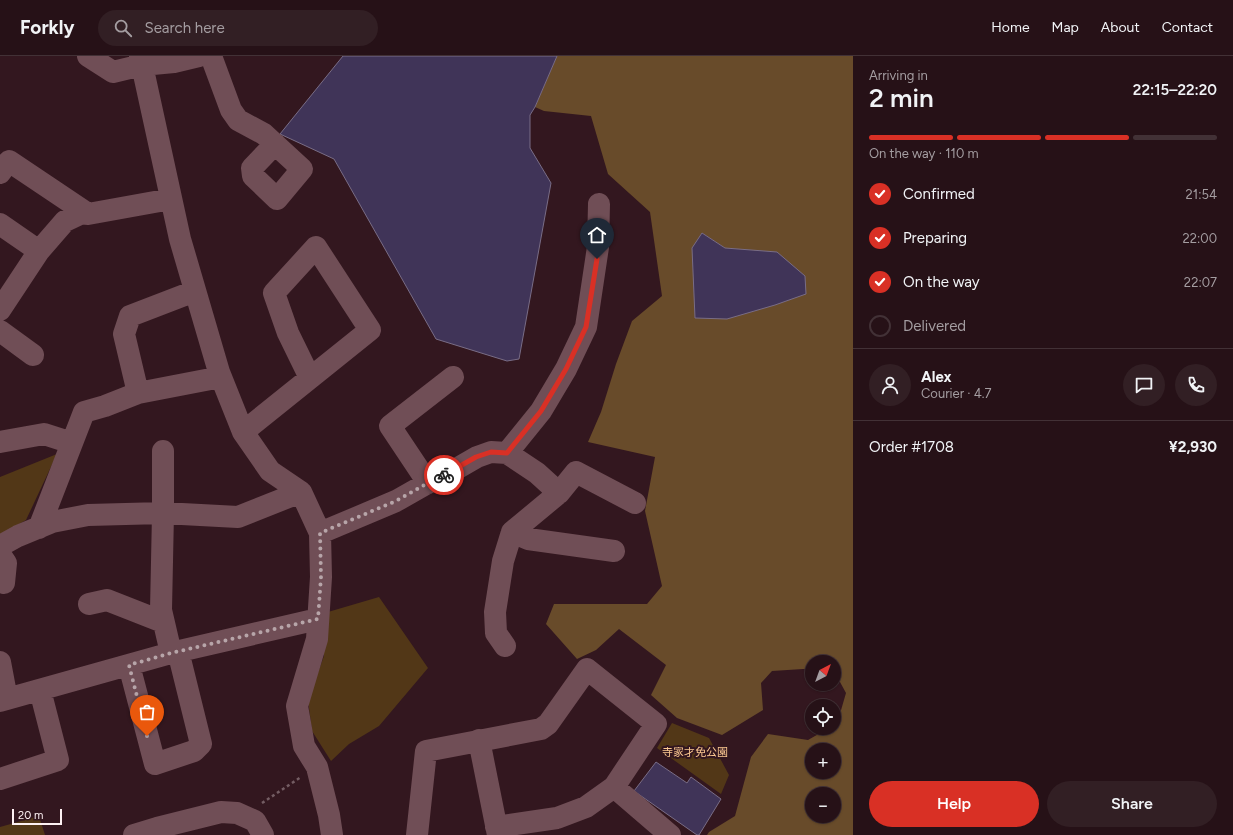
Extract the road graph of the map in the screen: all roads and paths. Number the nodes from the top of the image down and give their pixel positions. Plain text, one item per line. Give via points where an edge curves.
1 (88, 56) edge
2 (199, 56) edge
3 (211, 56) edge
4 (141, 61) edge
5 (275, 144) dead end
6 (0, 173) edge
7 (171, 199) junction
8 (599, 204) dead end
9 (84, 212) junction
10 (0, 224) edge
11 (39, 251) junction
12 (195, 291) junction
13 (0, 310) edge
14 (0, 331) edge
15 (33, 355) dead end
16 (221, 377) junction
17 (453, 377) dead end
18 (310, 378) junction
19 (138, 393) junction
20 (243, 432) junction
21 (0, 442) edge
22 (72, 443) junction
23 (163, 451) dead end
24 (507, 453) junction
25 (428, 483) junction
26 (301, 492) junction
27 (559, 493) junction
28 (635, 503) dead end
29 (163, 513) junction
30 (39, 528) junction
31 (512, 532) junction
32 (320, 533) junction
33 (0, 546) edge
34 (614, 551) dead end
35 (0, 554) edge
36 (4, 583) dead end
37 (89, 604) dead end
38 (318, 619) junction
39 (163, 622) junction
40 (504, 646) dead end
41 (175, 652) junction
42 (0, 662) edge
43 (129, 665) junction
44 (40, 690) junction
45 (4, 700) edge
46 (479, 740) junction
47 (317, 767) junction
48 (0, 779) edge
49 (614, 787) junction
50 (258, 806) dead end
51 (497, 831) edge
52 (134, 835) edge
53 (263, 835) edge
54 (332, 835) edge
55 (416, 835) edge
56 (670, 835) edge

1 - 4 street via 113,72
2 - 4 street via 174,62
3 - 5 street via 231,110 238,120 264,134
4 - 7 street
6 - 9 street via 9,161
7 - 9 street via 88,214
7 - 12 street
8 - 24 street via 598,248 586,327 566,369 541,411
9 - 11 street via 65,221
10 - 11 street
11 - 13 street
12 - 16 street
12 - 19 street via 130,316 124,334
14 - 15 street
16 - 19 street
16 - 20 street
17 - 25 street via 390,426
18 - 18 street via 370,330 316,247 274,293 288,333
18 - 20 street
19 - 22 street via 84,412
20 - 26 street via 270,471
21 - 22 street via 44,434
22 - 30 street
23 - 29 street
24 - 25 street via 491,452 476,457
24 - 27 street
25 - 32 street via 396,501
26 - 29 street via 238,517
26 - 32 street
27 - 28 street via 576,472
27 - 31 street
29 - 30 street via 88,515 52,522
29 - 39 street
30 - 33 street
31 - 34 street via 528,539
31 - 40 street via 503,562 495,612 496,633
32 - 38 street via 321,577
35 - 36 street via 6,563
37 - 39 street via 107,600
38 - 41 street
38 - 47 street via 317,639 297,706 304,746
39 - 41 street
41 - 43 street
41 - 43 street via 201,744 194,751 155,764
42 - 45 street
43 - 44 street
44 - 45 street
44 - 48 street via 58,760
46 - 49 street via 541,729 548,724 587,669 656,724
46 - 51 street
46 - 55 street via 426,751
47 - 50 path
47 - 54 street
49 - 51 street via 586,806 557,818
49 - 56 street
52 - 53 street via 221,812 237,813 254,821

